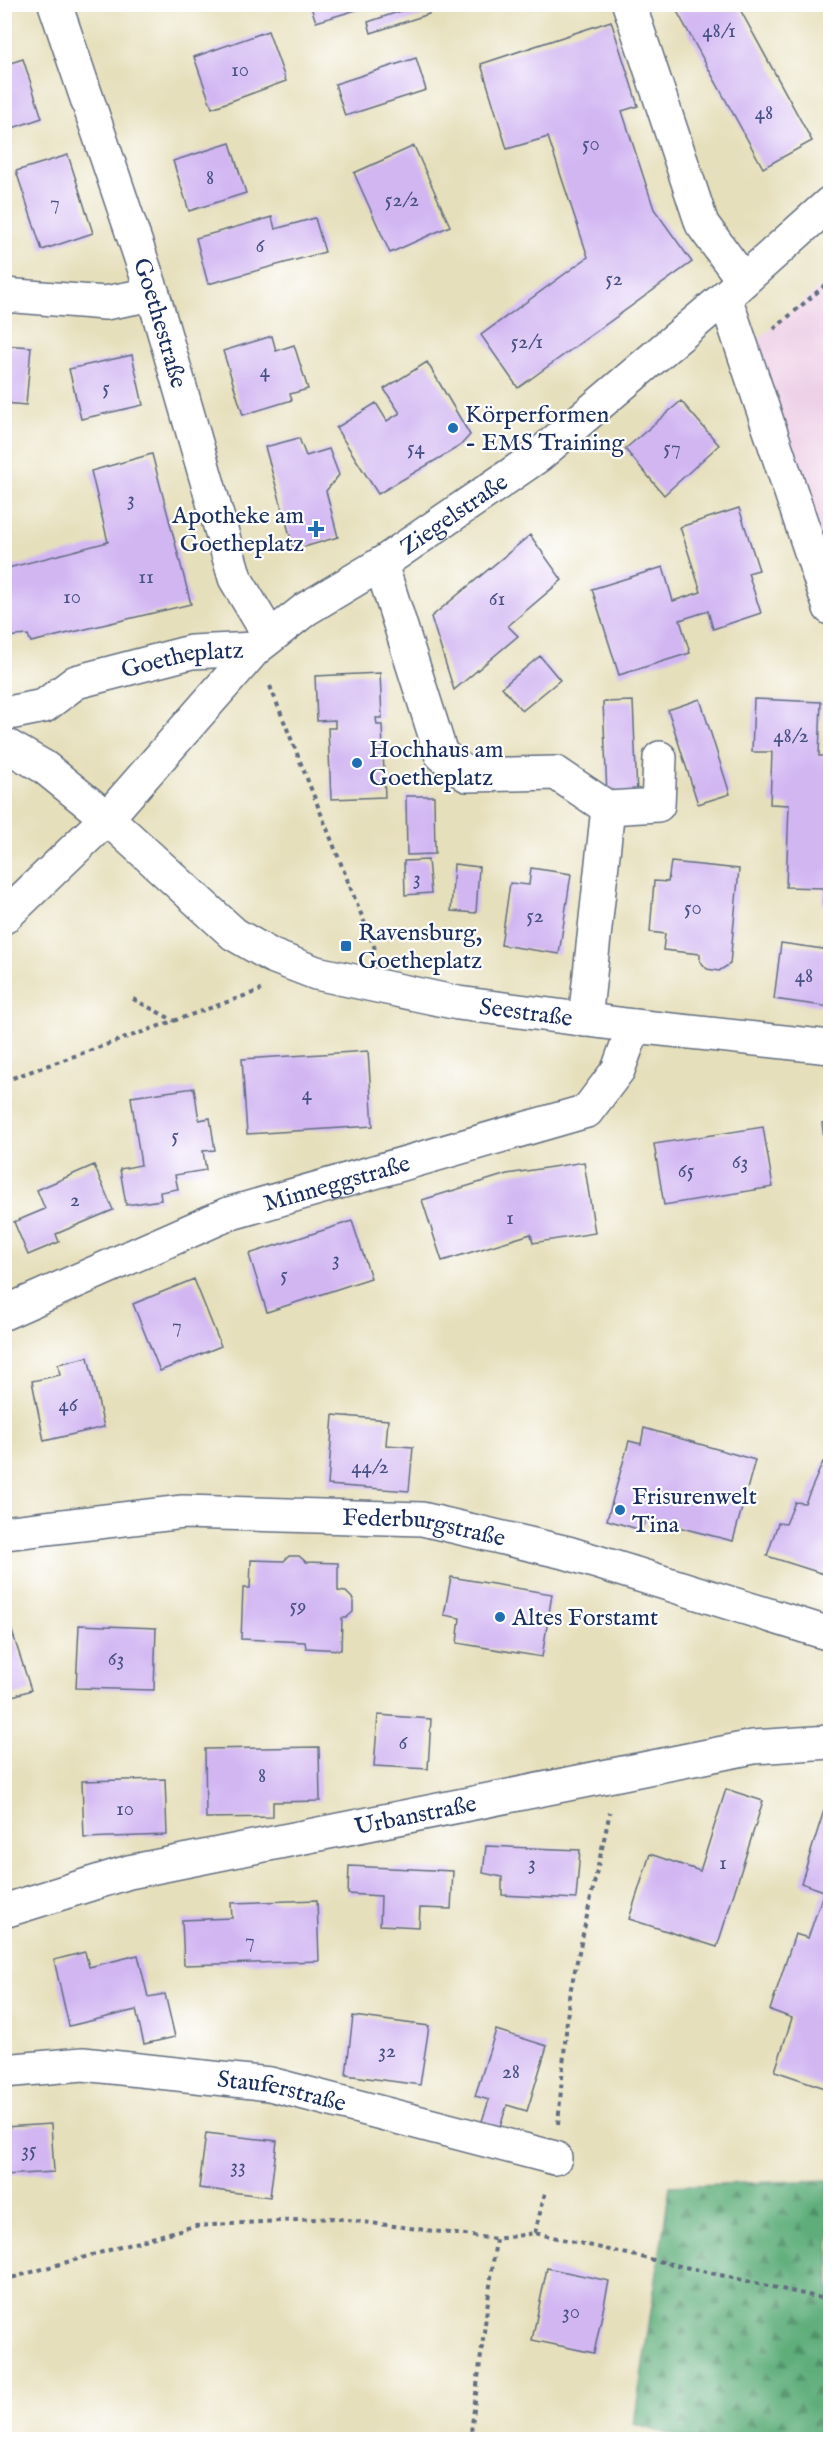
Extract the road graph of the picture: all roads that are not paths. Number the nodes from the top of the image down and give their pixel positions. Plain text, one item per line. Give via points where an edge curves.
1 (55, 4) edge
2 (629, 4) edge
3 (831, 203) edge
4 (734, 288) junction
5 (153, 294) junction
6 (4, 295) edge
7 (381, 564) junction
8 (831, 608) edge
9 (262, 643) junction
10 (4, 714) edge
11 (4, 744) edge
12 (660, 758) dead end
13 (608, 808) junction
14 (107, 818) junction
15 (4, 917) edge
16 (585, 1020) junction
17 (634, 1026) junction
18 (831, 1047) edge
19 (4, 1313) edge
20 (4, 1533) edge
21 (831, 1634) edge
22 (831, 1742) edge
23 (4, 1911) edge
24 (4, 2071) edge
25 (555, 2158) road end

1 - 5 street, Goethestraße
2 - 4 street via 702,224
3 - 4 street, Ziegelstraße
4 - 7 street, Ziegelstraße via 538,456
4 - 8 street via 743,352
5 - 6 street via 105,303
5 - 9 street, Goethestraße via 234,578
7 - 9 street, Ziegelstraße via 306,609
7 - 13 street via 441,754 467,775 556,772
9 - 10 street, Goetheplatz via 191,652 76,682 44,706
9 - 14 street, Goetheplatz
11 - 14 street via 44,768
12 - 13 street via 658,805
13 - 16 street
14 - 15 street, Goetheplatz
14 - 16 street, Seestraße via 234,934 272,956 316,973 458,1003
16 - 17 street, Seestraße
17 - 18 street, Seestraße
17 - 19 street, Minneggstraße via 618,1070 587,1111 228,1214
20 - 21 street, Federburgstraße via 183,1512 422,1519 568,1553
22 - 23 street, Urbanstraße via 753,1747 129,1872
24 - 25 street, Stauferstraße via 83,2064 270,2084

